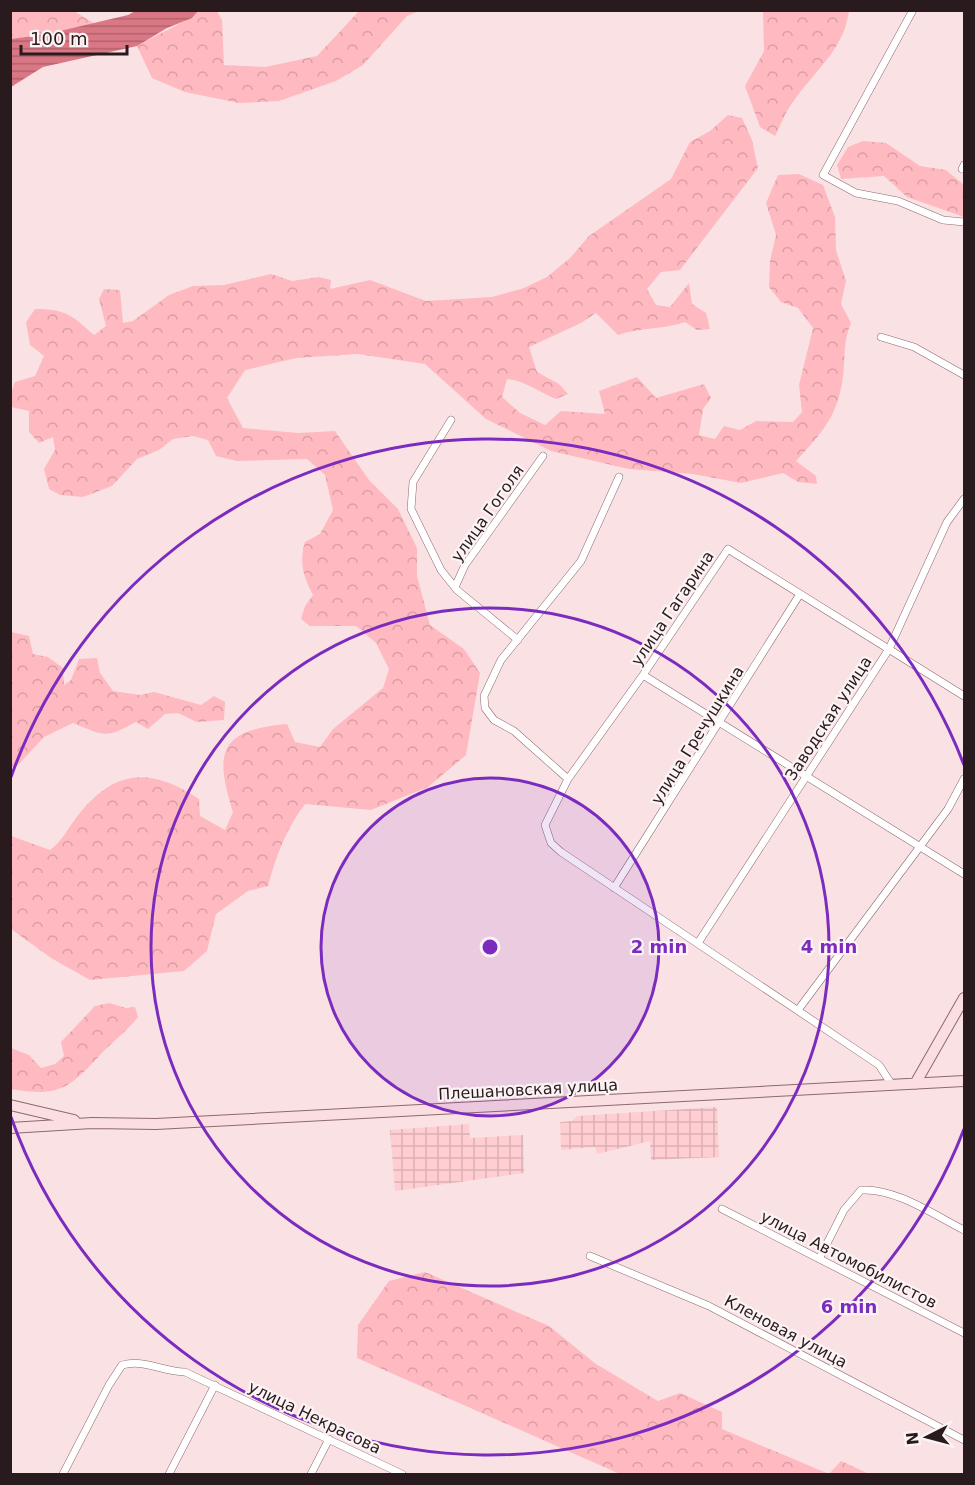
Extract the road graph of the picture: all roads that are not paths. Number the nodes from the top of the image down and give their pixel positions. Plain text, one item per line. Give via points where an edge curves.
1 (913, 10) edge
2 (964, 222) edge
3 (881, 338) dead end
4 (964, 375) edge
5 (451, 420) dead end
6 (543, 456) dead end
7 (619, 477) dead end
8 (964, 499) edge
9 (455, 587) junction
10 (800, 594) junction
11 (518, 640) junction
12 (889, 649) junction
13 (643, 675) junction
14 (964, 696) edge
15 (721, 723) junction
16 (806, 775) junction
17 (568, 779) junction
18 (964, 779) edge
19 (920, 848) junction
20 (964, 874) edge
21 (614, 888) junction
22 (698, 943) junction
23 (964, 998) edge
24 (798, 1010) junction
25 (964, 1081) edge
26 (915, 1084) junction
27 (892, 1085) junction
28 (10, 1105) edge
29 (92, 1123) junction
30 (10, 1128) edge
31 (722, 1209) dead end
32 (964, 1230) edge
33 (590, 1256) dead end
34 (819, 1259) junction
35 (964, 1333) edge
36 (215, 1385) junction
37 (329, 1439) junction
38 (964, 1440) edge
39 (63, 1474) edge
40 (169, 1474) edge
41 (311, 1474) edge
42 (402, 1474) edge

1 - 2 street via 823,175 856,193 898,201 943,220
3 - 4 street via 914,347
5 - 9 street via 412,482 410,493 411,508 424,537
6 - 9 street, улица Гоголя via 465,565
7 - 11 street via 581,561
8 - 12 street, Заводская улица via 947,522
9 - 11 street
10 - 12 street, улица Гагарина
10 - 13 street, улица Гагарина via 728,549
10 - 15 street, улица Гречушкина
11 - 17 street via 501,660 484,696 485,708 494,720 514,731
12 - 14 street, улица Гагарина
12 - 16 street, Заводская улица
13 - 15 street
13 - 17 street, улица Гагарина
15 - 16 street
15 - 21 street, улица Гречушкина
16 - 19 street
16 - 22 street, Заводская улица
17 - 21 street, улица Гагарина via 545,825 550,843
18 - 19 street
19 - 20 street
19 - 24 street
21 - 22 street
22 - 24 street
23 - 26 main road
24 - 27 street via 879,1065
25 - 26 main road, Плешановская улица
26 - 27 main road, Плешановская улица
27 - 29 main road, Плешановская улица via 156,1124
28 - 29 main road
29 - 30 main road
31 - 34 street, улица Автомобилистов
32 - 34 street via 899,1197 861,1190 844,1210
33 - 38 street, Кленовая улица via 709,1306
34 - 35 street, улица Автомобилистов
36 - 37 street, улица Некрасова
36 - 39 street, улица Некрасова via 185,1371 166,1371 137,1361 122,1365
36 - 40 street
37 - 41 street
37 - 42 street, улица Некрасова

